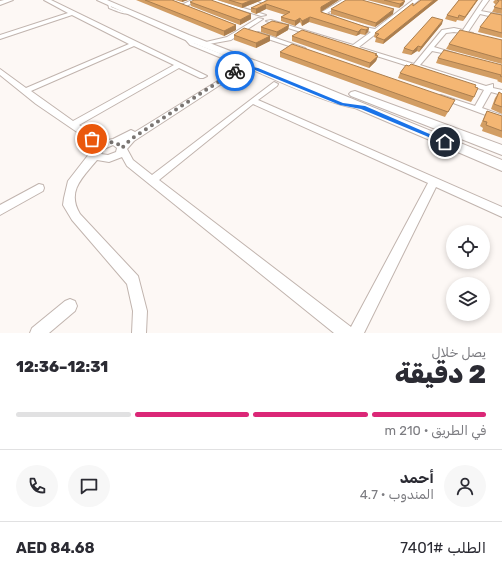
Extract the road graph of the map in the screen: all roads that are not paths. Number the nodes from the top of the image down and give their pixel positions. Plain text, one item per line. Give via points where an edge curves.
1 (10, 0) edge
2 (47, 0) edge
3 (196, 0) edge
4 (207, 0) edge
5 (212, 0) edge
6 (259, 0) edge
7 (346, 0) edge
8 (416, 0) edge
9 (486, 0) edge
10 (107, 1) edge
11 (268, 1) edge
12 (0, 3) edge
13 (189, 9) edge
14 (392, 10) edge
15 (242, 11) junction
16 (400, 12) junction
17 (478, 12) junction
18 (73, 13) junction
19 (231, 14) edge
20 (502, 18) edge
21 (265, 19) junction
22 (342, 22) edge
23 (348, 24) edge
24 (375, 31) junction
25 (465, 32) junction
26 (255, 33) edge
27 (480, 36) edge
28 (0, 37) edge
29 (186, 37) junction
30 (209, 42) junction
31 (134, 44) junction
32 (356, 46) junction
33 (430, 48) junction
34 (230, 50) junction
35 (313, 53) edge
36 (459, 56) edge
37 (179, 65) junction
38 (417, 65) junction
39 (0, 71) edge
40 (203, 76) dead end
41 (220, 78) junction
42 (274, 84) dead end
43 (489, 87) junction
44 (317, 88) junction
45 (502, 90) edge
46 (25, 91) junction
47 (502, 93) edge
48 (435, 95) edge
49 (253, 101) junction
50 (363, 107) junction
51 (478, 109) junction
52 (502, 118) edge
53 (73, 125) junction
54 (120, 147) junction
55 (99, 149) junction
56 (502, 150) edge
57 (502, 158) edge
58 (109, 159) junction
59 (130, 163) junction
60 (502, 166) edge
61 (86, 167) junction
62 (152, 180) junction
63 (434, 181) junction
64 (39, 188) dead end
65 (0, 210) edge
66 (502, 212) edge
67 (70, 306) dead end
68 (37, 333) edge
69 (139, 333) edge
70 (346, 333) edge
71 (356, 333) edge

1 - 12 street
2 - 18 street
3 - 13 street via 179,5
4 - 15 street
5 - 15 street
6 - 11 street
7 - 22 street via 324,14 328,18
8 - 16 street
9 - 17 street
10 - 29 street
10 - 30 street
11 - 15 street
14 - 16 street
15 - 19 street
15 - 21 street
16 - 24 street
17 - 20 street
17 - 25 street
18 - 28 street
18 - 31 street
21 - 30 street via 226,40
21 - 32 street
21 - 32 street via 293,30
21 - 34 street via 230,41
23 - 24 street
24 - 32 street
25 - 27 street
25 - 33 street via 444,31
26 - 35 street via 281,38
29 - 41 street via 192,44 232,60 232,66
29 - 44 street
30 - 34 street
31 - 37 street
31 - 46 street
32 - 38 street
33 - 36 street
33 - 38 street
34 - 56 street
37 - 40 street
37 - 53 street
38 - 43 street
39 - 46 street
41 - 50 street via 239,69 250,68 346,105
41 - 54 street
42 - 49 street
43 - 45 street
43 - 47 street
43 - 51 street
44 - 50 street
44 - 57 street via 361,102
46 - 53 street
48 - 51 street
49 - 62 street
49 - 63 street
50 - 60 street
51 - 52 street
53 - 55 street
54 - 55 street
54 - 58 street via 118,156
54 - 59 street
55 - 58 street via 100,159
55 - 61 street
58 - 59 street
58 - 61 street
59 - 62 street
61 - 69 street via 72,184 69,205 76,217 133,281 140,310
62 - 70 street
63 - 66 street
63 - 71 street
64 - 65 street
67 - 68 street

